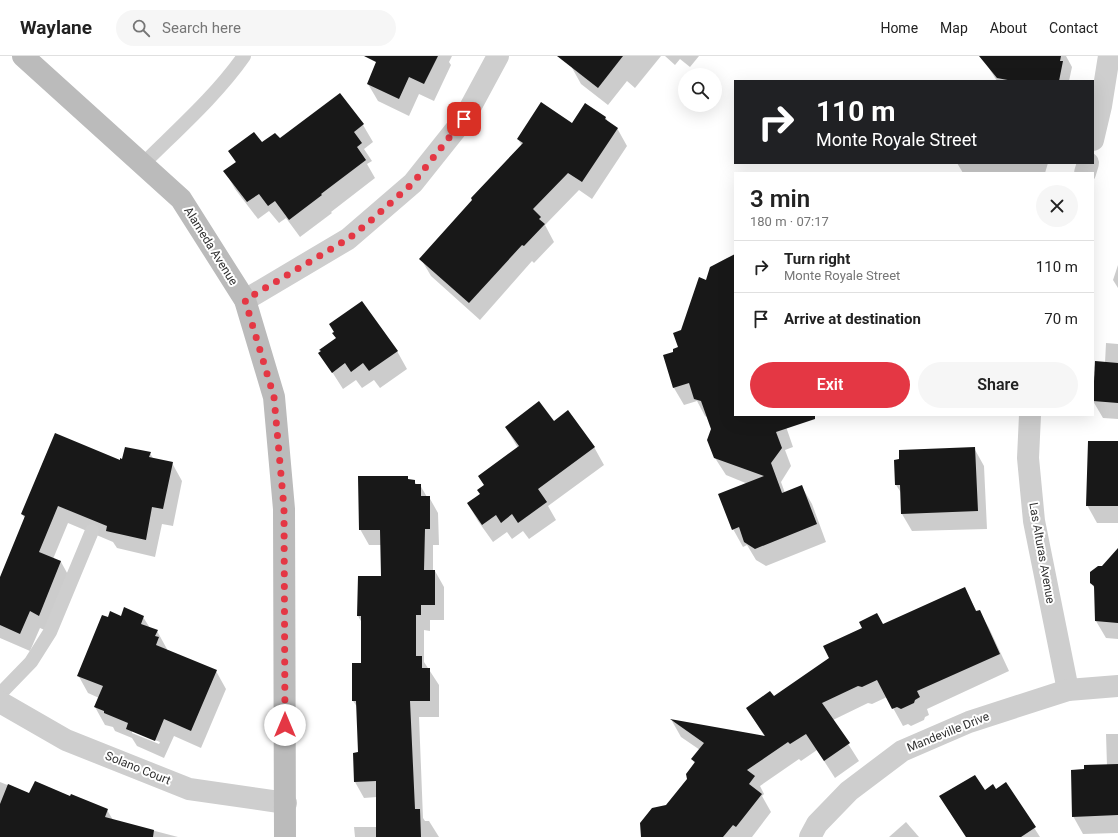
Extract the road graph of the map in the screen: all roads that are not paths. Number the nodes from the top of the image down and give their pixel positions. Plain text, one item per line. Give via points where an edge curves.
1 (23, 56) edge
2 (244, 56) edge
3 (498, 56) edge
4 (1109, 56) edge
5 (1094, 136) edge
6 (142, 165) junction
7 (245, 300) junction
8 (1030, 416) edge
9 (92, 531) dead end
10 (1118, 686) edge
11 (1068, 690) junction
12 (0, 694) edge
13 (0, 702) edge
14 (286, 803) junction
15 (285, 837) edge
16 (810, 837) edge

1 - 6 street, Alameda Avenue
2 - 6 lane via 215,91
3 - 7 street via 464,119 413,183 348,239
4 - 5 street
6 - 7 street, Alameda Avenue via 181,199
7 - 14 street, Alameda Avenue via 274,397 284,508
8 - 11 street, Las Alturas Avenue via 1028,458 1034,521
9 - 12 lane via 50,632 31,662
10 - 11 street, Mandeville Drive
11 - 16 street, Mandeville Drive via 969,722 902,751 849,791 817,824
13 - 14 street, Solano Court via 66,740 189,789
14 - 15 street, Alameda Avenue

